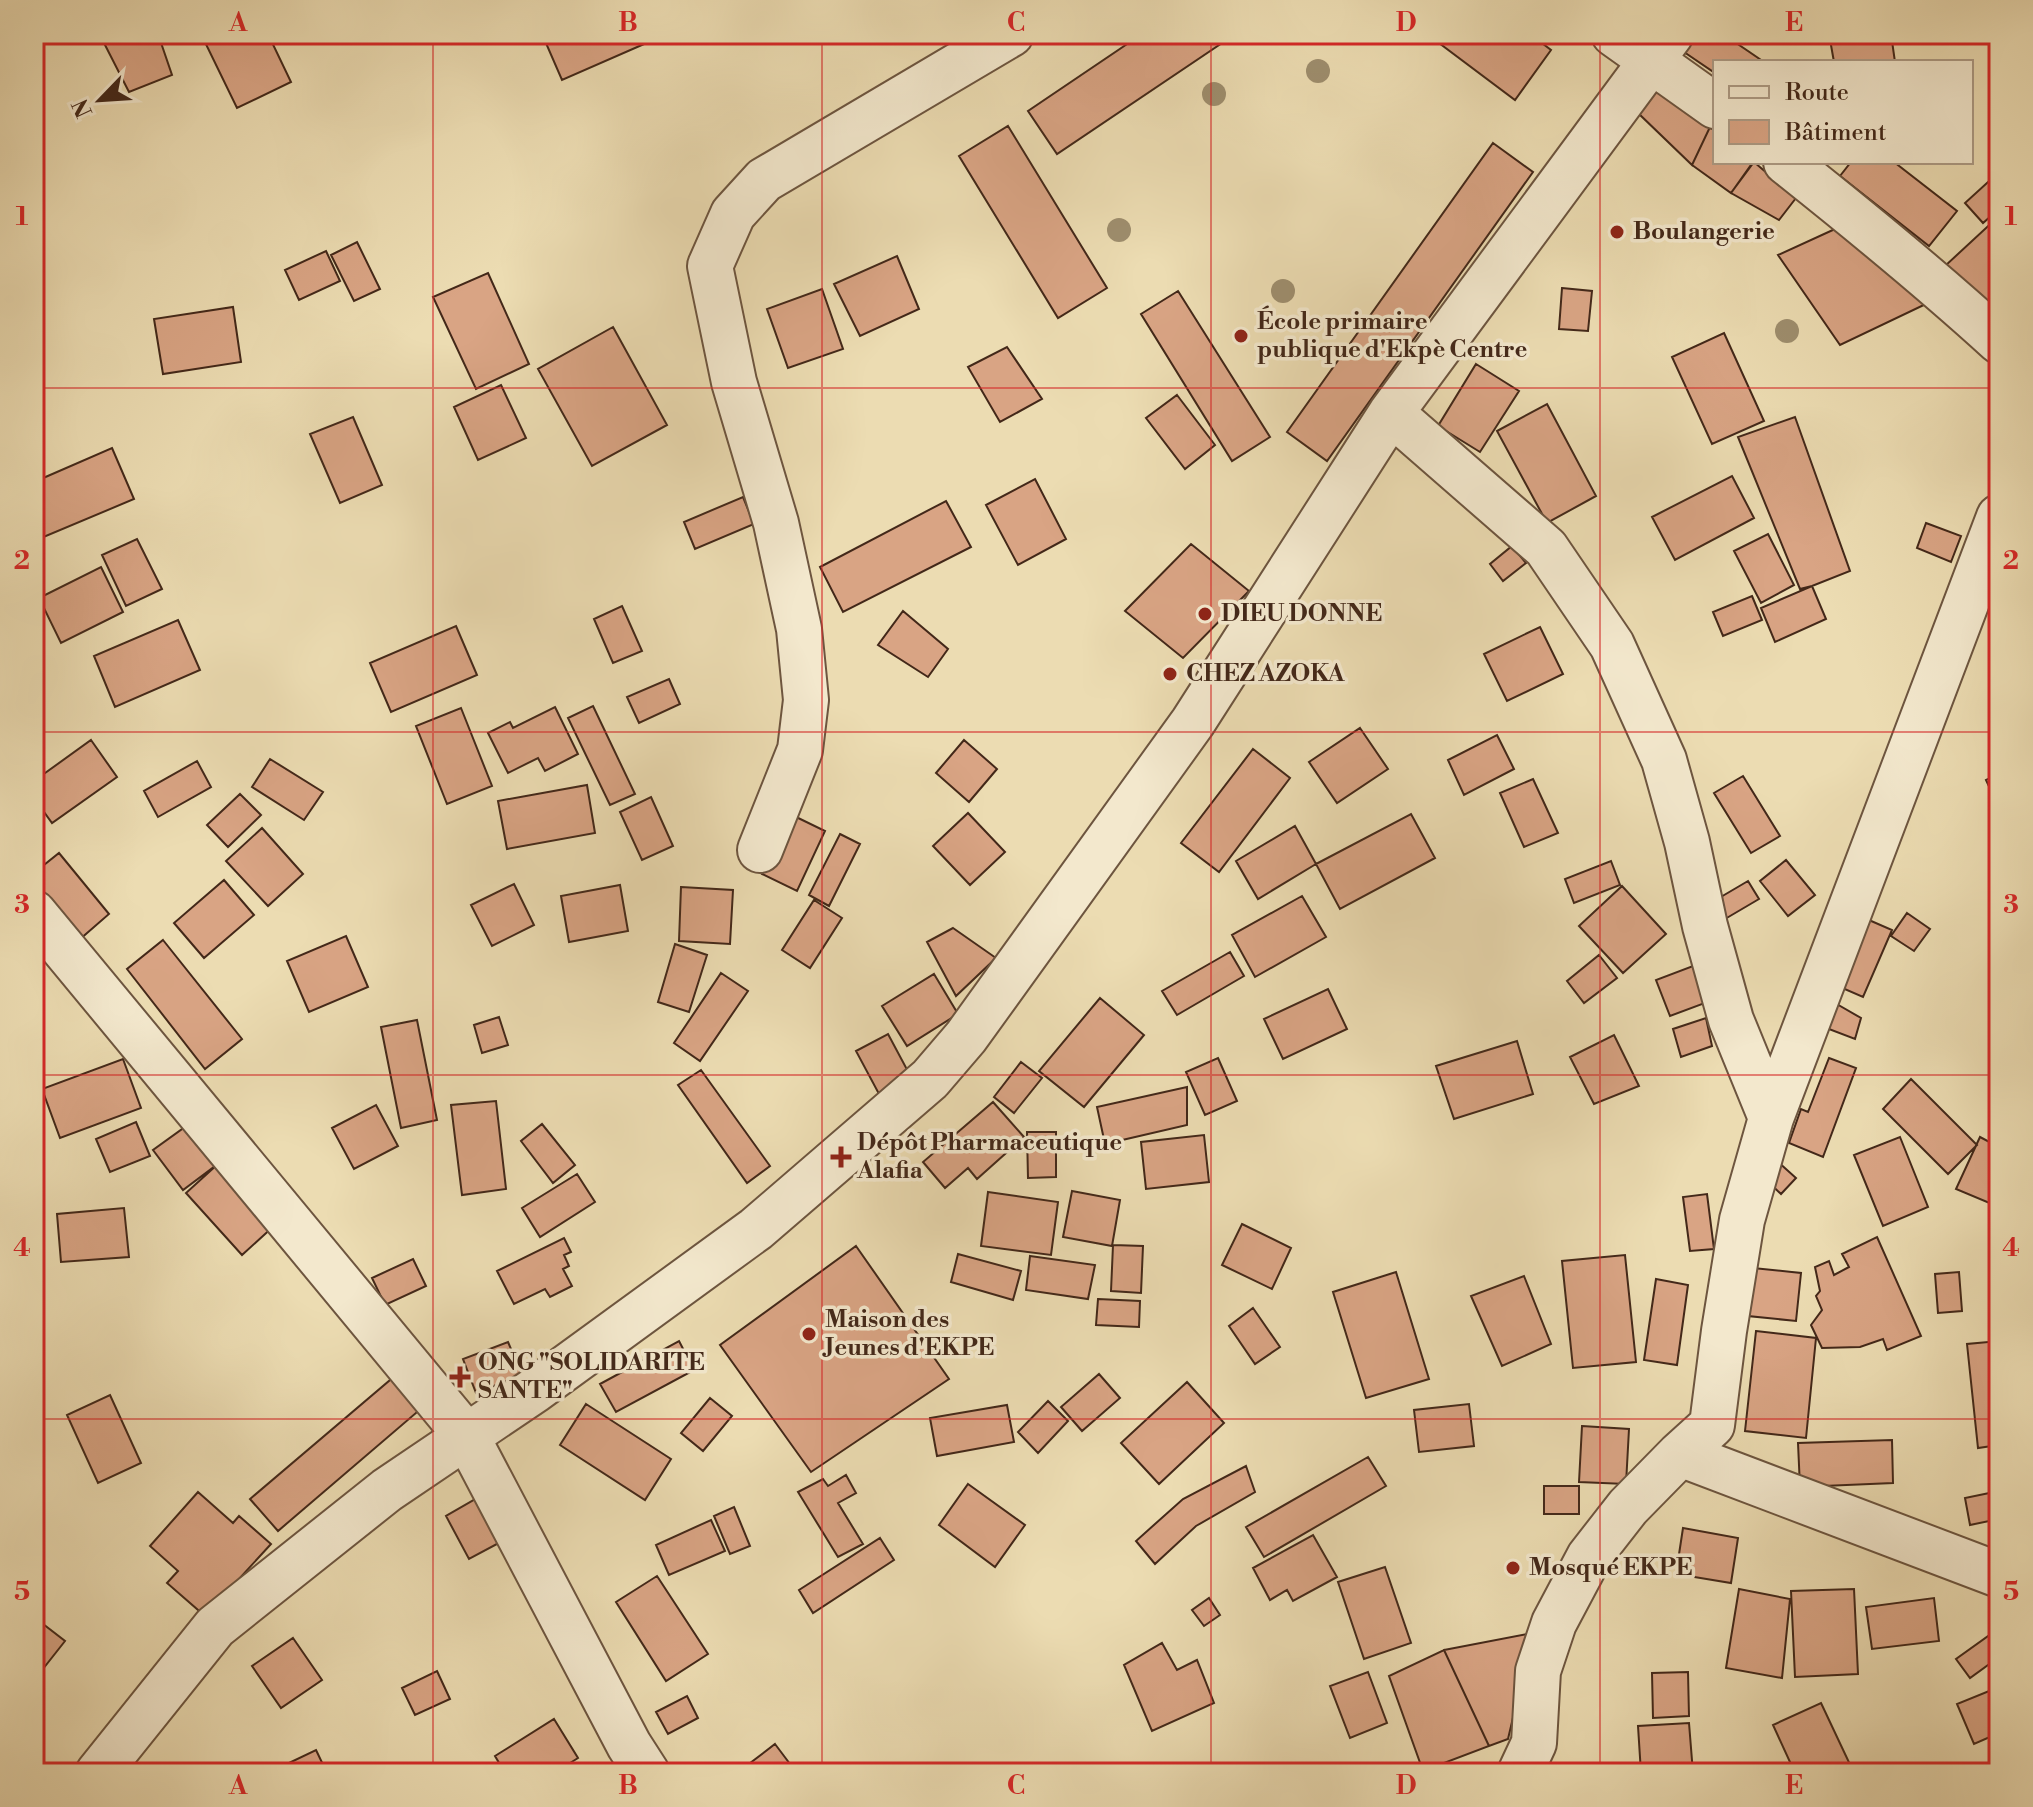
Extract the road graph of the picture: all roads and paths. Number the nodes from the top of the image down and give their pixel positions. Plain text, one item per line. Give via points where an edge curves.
1 (1011, 34) edge
2 (1614, 34) edge
3 (1662, 47) edge
4 (1713, 104) edge
5 (1788, 164) edge
6 (1999, 341) edge
7 (1391, 413) junction
8 (1999, 517) edge
9 (760, 850) dead end
10 (34, 913) edge
11 (1771, 1118) junction
12 (466, 1435) junction
13 (1680, 1454) junction
14 (1999, 1575) edge
15 (98, 1773) edge
16 (647, 1773) edge
17 (1520, 1773) edge

1 - 9 street via 764,180 733,214 710,266 734,382 779,538 799,629 806,700 800,750
2 - 3 street
3 - 4 street
3 - 7 street
5 - 6 street
7 - 11 street via 1546,548 1612,645 1664,760 1731,1020
7 - 12 street via 1193,722 966,1037 930,1079 756,1229
8 - 11 street
10 - 12 street
11 - 13 street via 1742,1220 1712,1425
12 - 15 street via 387,1490 215,1627
12 - 16 street
13 - 14 street
13 - 17 street via 1589,1557 1554,1623 1538,1671 1534,1743

